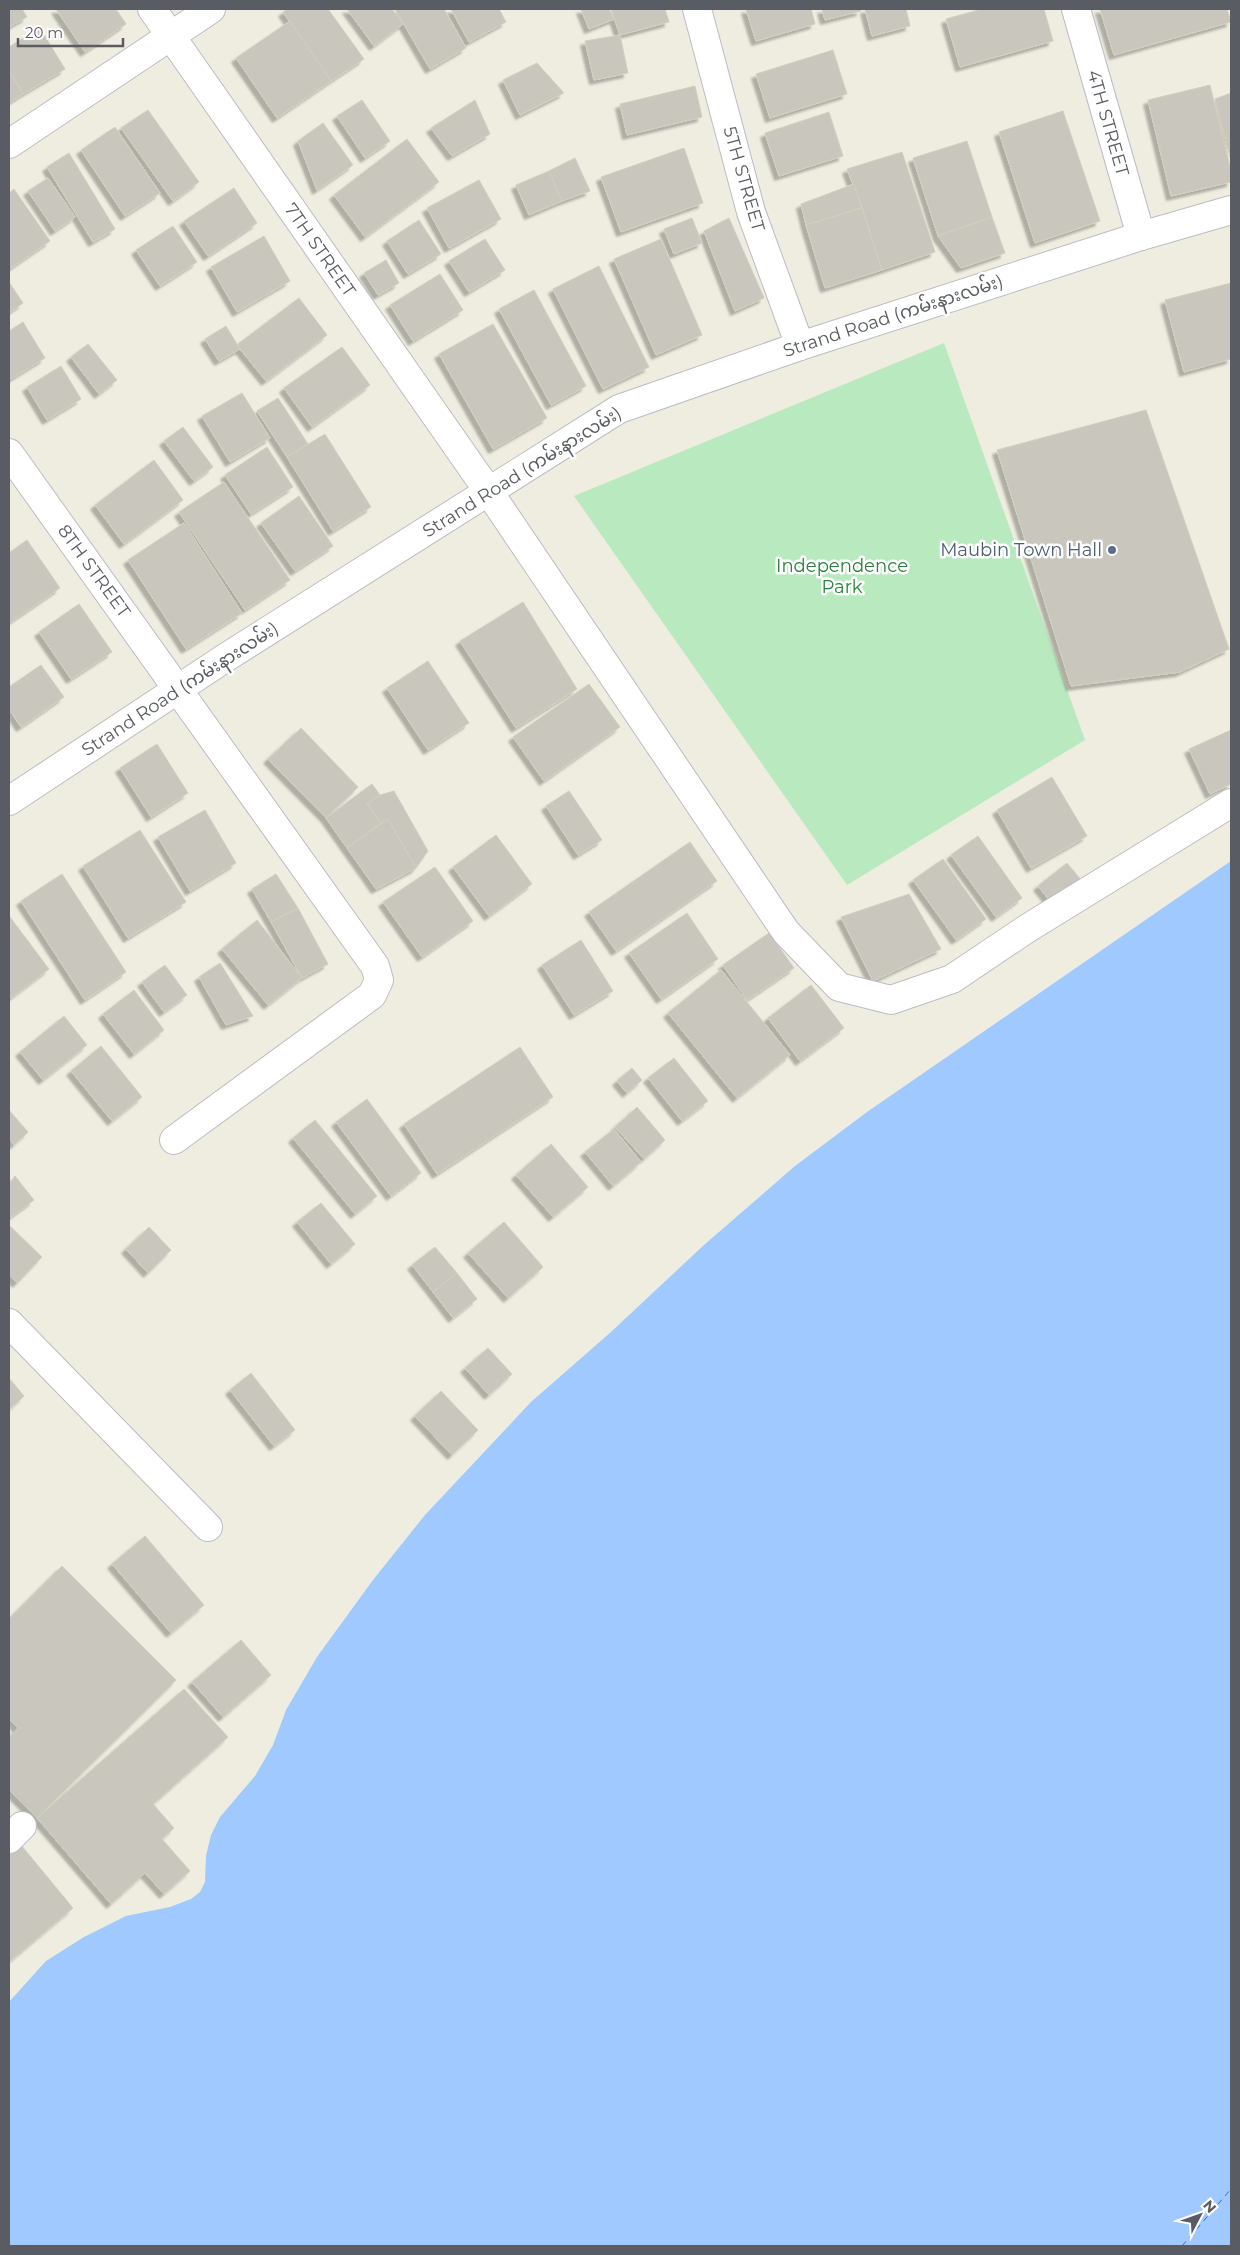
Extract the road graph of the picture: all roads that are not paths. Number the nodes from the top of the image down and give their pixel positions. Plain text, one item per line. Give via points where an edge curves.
1 (152, 9) edge
2 (210, 9) edge
3 (697, 9) edge
4 (1076, 9) edge
5 (170, 35) junction
6 (9, 144) edge
7 (1231, 210) edge
8 (1141, 236) junction
9 (800, 346) junction
10 (9, 453) edge
11 (489, 492) junction
12 (178, 689) junction
13 (9, 801) edge
14 (1231, 803) edge
15 (174, 1140) dead end
16 (9, 1322) edge
17 (208, 1527) dead end

1 - 5 street, 7TH STREET
2 - 5 street
3 - 9 street, 5TH STREET via 751,212
4 - 8 street, 4TH STREET
5 - 6 street
5 - 11 street, 7TH STREET
7 - 8 street, Strand Road (ကမ်းနားလမ်း)
8 - 9 street, Strand Road (ကမ်းနားလမ်း)
9 - 11 street, Strand Road (ကမ်းနားလမ်း) via 620,409
10 - 12 street, 8TH STREET
11 - 12 street, Strand Road (ကမ်းနားလမ်း)
11 - 14 street, 7TH STREET via 786,932 839,987 891,1000 952,980 1028,928
12 - 13 street, Strand Road (ကမ်းနားလမ်း)
12 - 15 street, 8TH STREET via 375,966 379,980 372,994
16 - 17 street

